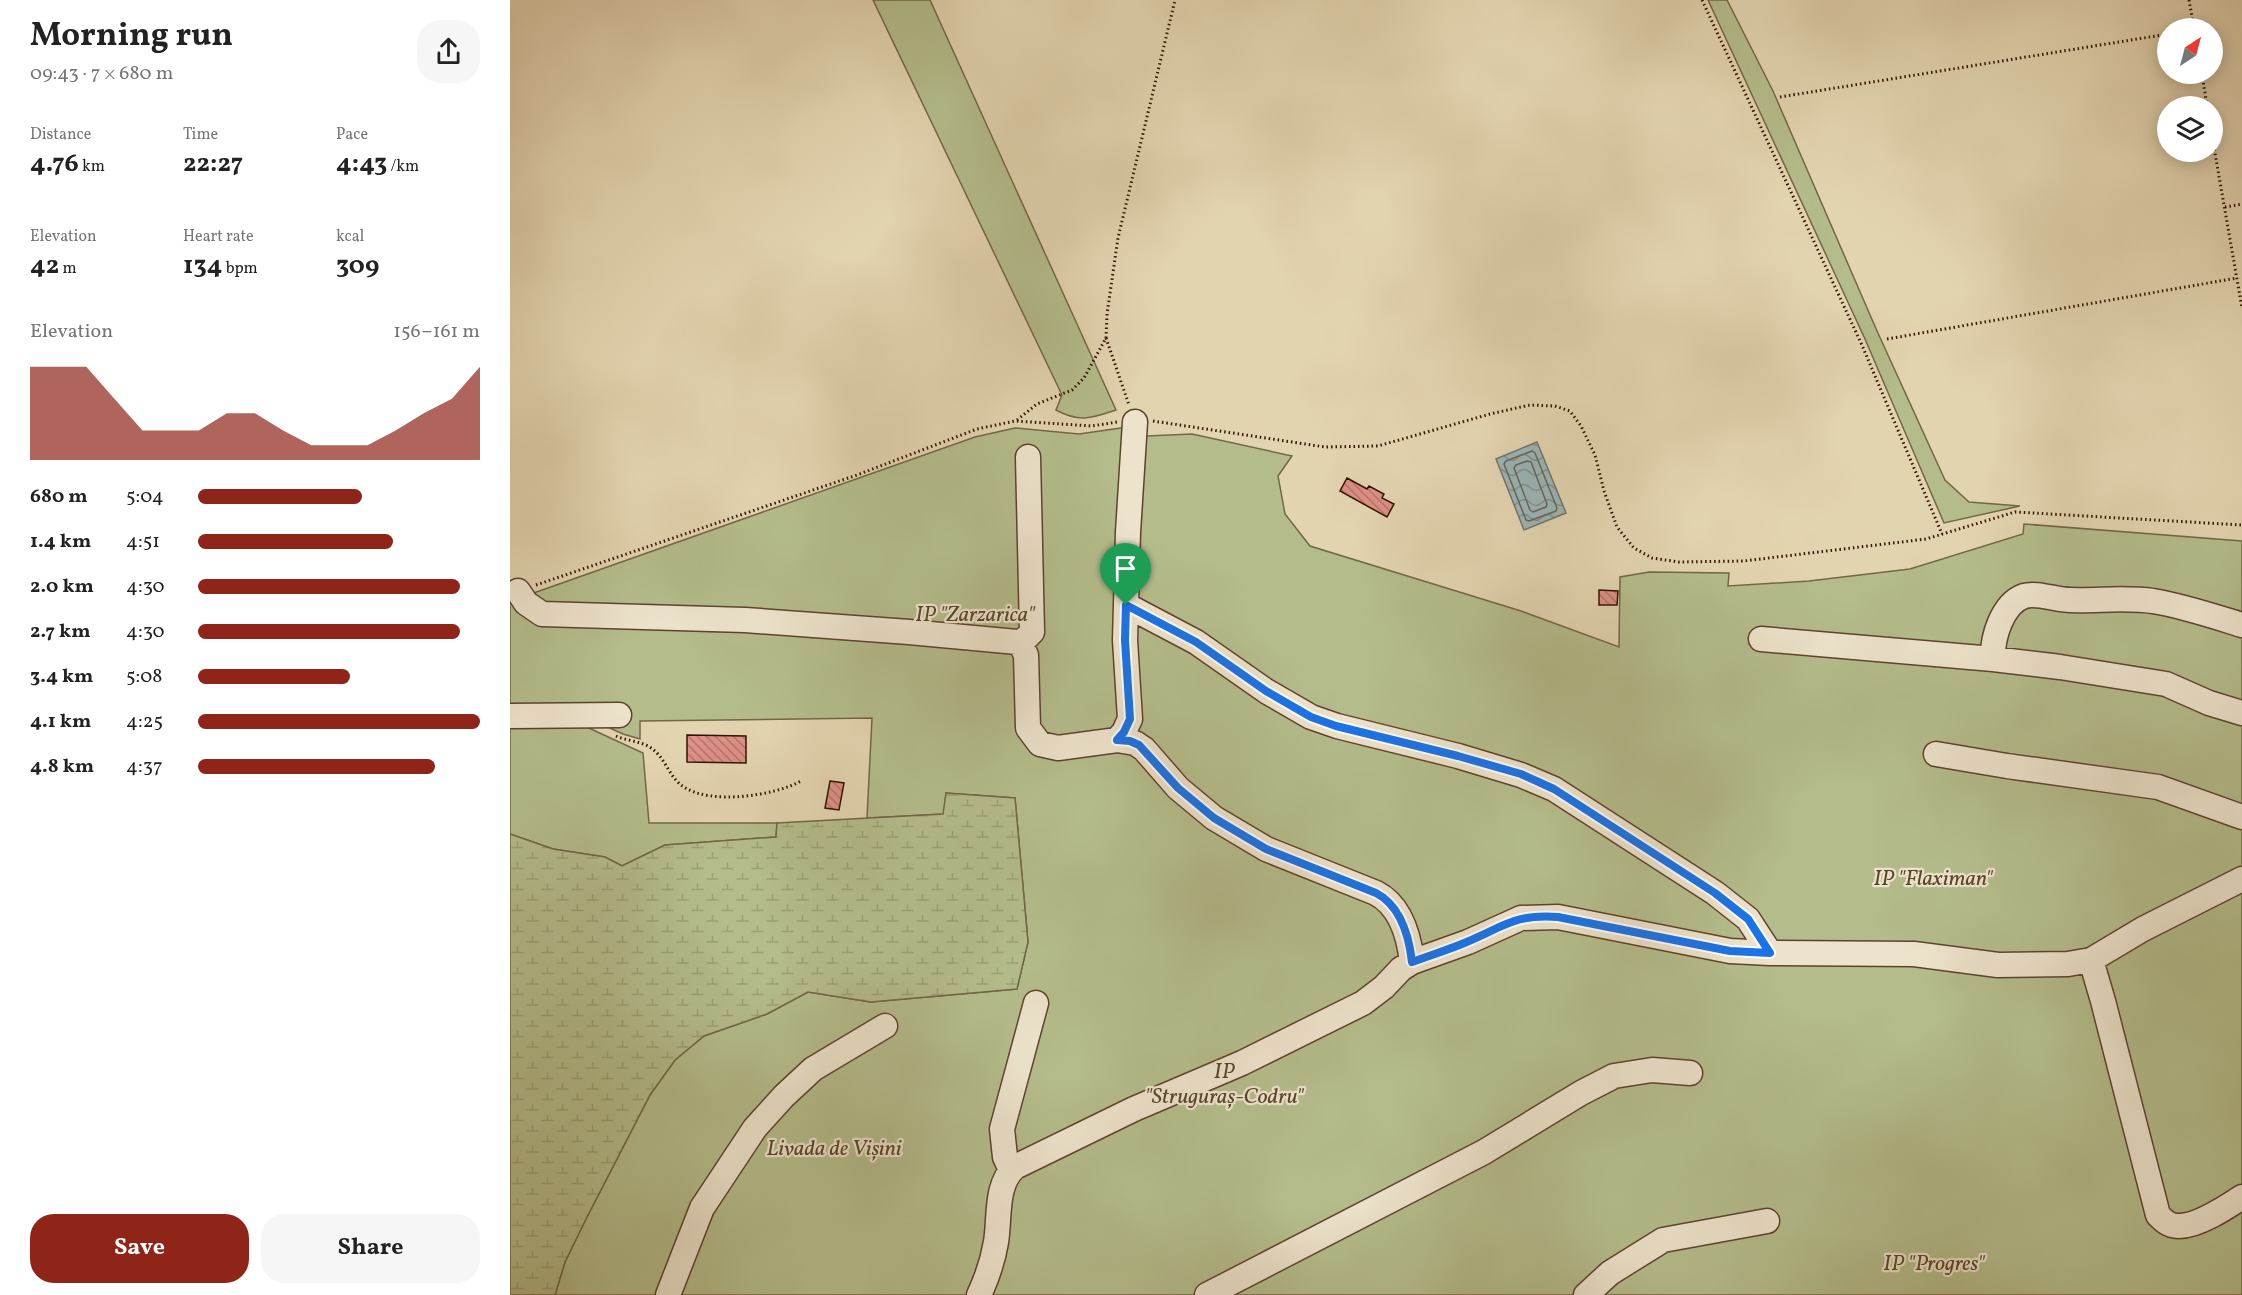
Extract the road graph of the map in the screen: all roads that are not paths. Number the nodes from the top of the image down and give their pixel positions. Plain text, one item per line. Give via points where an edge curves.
1 (1135, 422) road end
2 (1028, 457) dead end
3 (518, 591) road end
4 (1126, 605) junction
5 (2242, 625) edge
6 (1761, 639) dead end
7 (1020, 644) junction
8 (1993, 659) junction
9 (2242, 713) edge
10 (510, 716) edge
11 (616, 725) road end
12 (1117, 740) junction
13 (1936, 754) dead end
14 (2242, 817) edge
15 (2242, 879) edge
16 (1770, 953) junction
17 (2091, 960) junction
18 (1412, 962) junction
19 (1036, 1004) dead end
20 (885, 1026) dead end
21 (1690, 1073) dead end
22 (1011, 1170) junction
23 (2242, 1197) edge
24 (1767, 1221) dead end
25 (668, 1295) edge
26 (979, 1295) edge
27 (1207, 1295) edge
28 (1586, 1295) edge

1 - 4 street
2 - 7 street via 1032,632
3 - 7 street via 526,603 542,614 745,620
4 - 12 street via 1130,719
4 - 16 street via 1196,642 1311,717 1521,774 1554,789 1715,893 1748,919
5 - 8 street via 2152,601 2026,595 2015,601 2002,618 1992,648
6 - 8 street
7 - 12 street via 1026,655 1028,728 1036,740 1058,748
8 - 9 street via 2166,684
10 - 11 street
12 - 18 street via 1139,745 1178,788 1222,824 1266,849 1376,893 1389,902 1410,945
13 - 14 street via 2158,787
15 - 17 street
16 - 17 street via 1914,954 2009,966
16 - 18 street via 1730,951 1558,917 1535,916 1506,923
17 - 23 street via 2158,1215 2166,1224 2178,1227 2208,1217
18 - 22 street via 1363,1003 1242,1063 1020,1162
19 - 22 street via 1002,1130
20 - 25 street via 813,1069 755,1128 702,1208
21 - 27 street via 1652,1070 1614,1076 1484,1152
22 - 26 street via 1003,1182 992,1259
24 - 28 street via 1663,1240 1610,1273

